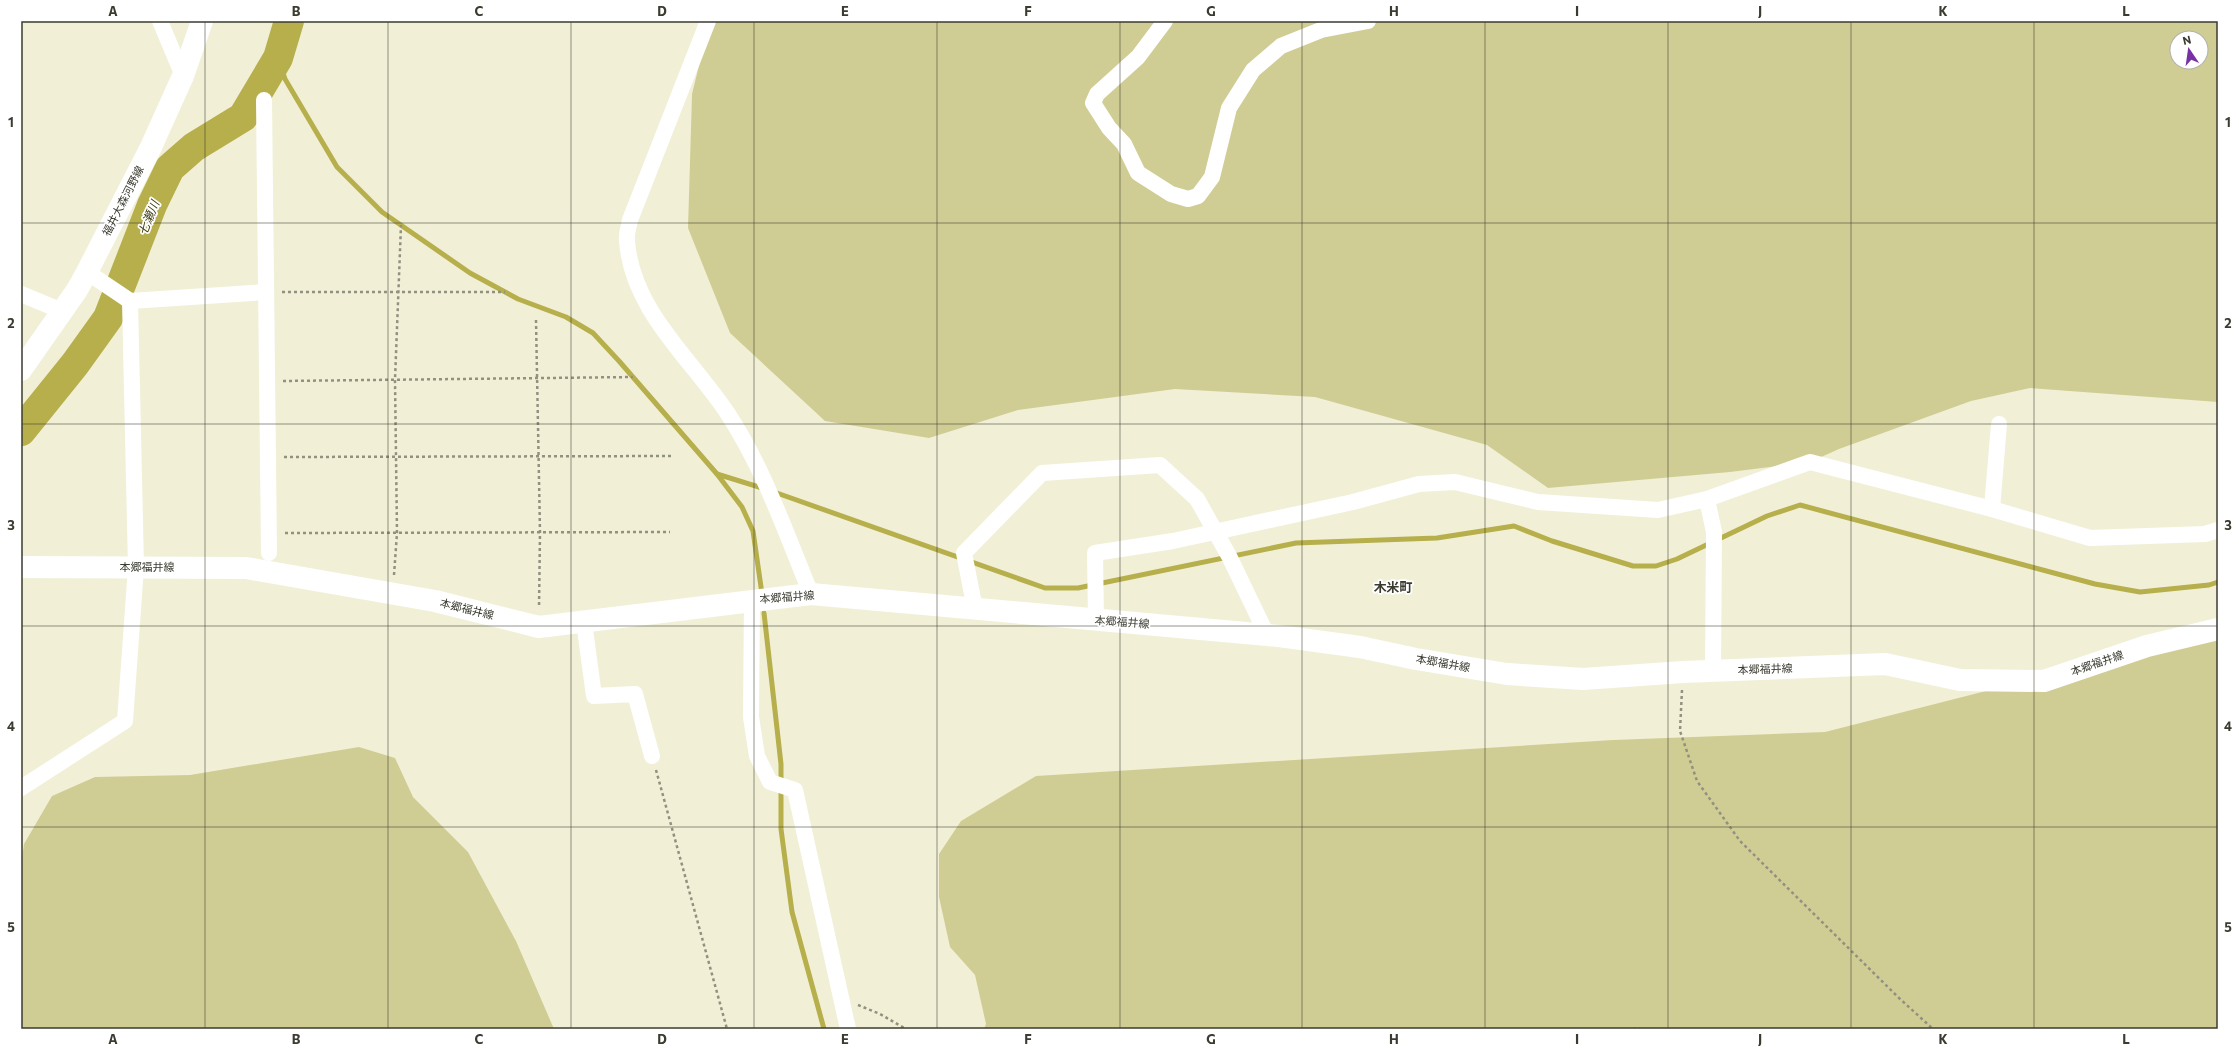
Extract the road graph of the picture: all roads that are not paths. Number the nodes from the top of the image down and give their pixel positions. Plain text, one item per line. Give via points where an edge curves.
1 (160, 21) edge
2 (202, 21) edge
3 (708, 21) edge
4 (1165, 21) edge
5 (1368, 21) edge
6 (182, 76) junction
7 (264, 100) dead end
8 (87, 272) junction
9 (266, 292) junction
10 (21, 294) edge
11 (130, 300) junction
12 (62, 311) junction
13 (21, 370) edge
14 (1999, 424) dead end
15 (1707, 499) junction
16 (1992, 509) junction
17 (2218, 530) edge
18 (1215, 531) junction
19 (269, 553) dead end
20 (21, 567) edge
21 (136, 567) junction
22 (810, 594) junction
23 (752, 600) junction
24 (975, 609) junction
25 (1096, 620) junction
26 (584, 622) junction
27 (2218, 629) edge
28 (1267, 635) junction
29 (1713, 671) junction
30 (652, 756) road end
31 (21, 788) edge
32 (848, 1029) edge

1 - 6 street
2 - 6 main road, 福井大森河野線
3 - 22 street via 630,220 626,240 637,286 660,324 728,414 756,464
4 - 5 street via 1138,57 1096,94 1093,103 1109,128 1124,144 1138,173 1171,194 1188,199 1198,196 1212,177 1229,108 1253,70 1281,46 1321,30
6 - 8 main road, 福井大森河野線 via 151,147
7 - 9 street
8 - 11 street
8 - 12 main road, 福井大森河野線
9 - 11 street
9 - 19 street
10 - 12 street
11 - 21 street
12 - 13 main road, 福井大森河野線
14 - 16 street
15 - 16 street via 1810,462
15 - 18 street via 1658,510 1538,502 1455,482 1419,484 1353,502
15 - 29 street via 1714,532
16 - 17 street via 2090,538 2205,534
18 - 24 street via 1197,499 1160,465 1042,473 964,553
18 - 25 street via 1173,541 1095,553
18 - 28 street
20 - 21 main road, 本郷福井線
21 - 26 main road, 本郷福井線 via 246,568 436,601 539,627
21 - 31 street via 125,721
22 - 23 main road, 本郷福井線
22 - 24 main road, 本郷福井線
23 - 26 main road, 本郷福井線 via 693,610
23 - 32 street via 751,717 757,756 770,782 795,790
24 - 25 main road, 本郷福井線
25 - 28 main road, 本郷福井線
26 - 30 street via 594,696 635,694
27 - 29 main road, 本郷福井線 via 2147,646 2044,682 1960,680 1885,664
28 - 29 main road, 本郷福井線 via 1360,647 1507,674 1582,679

